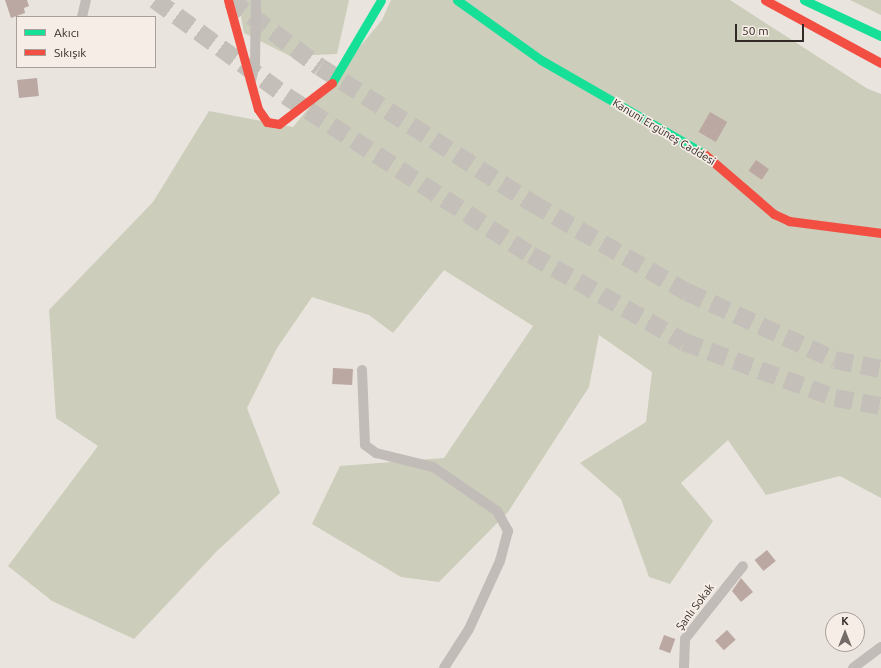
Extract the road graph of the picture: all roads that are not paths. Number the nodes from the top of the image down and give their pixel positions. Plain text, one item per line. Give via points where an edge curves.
1 (86, 0) edge
2 (228, 0) edge
3 (256, 0) edge
4 (381, 0) edge
5 (457, 0) edge
6 (765, 0) edge
7 (804, 0) edge
8 (82, 16) edge
9 (881, 36) edge
10 (881, 63) edge
11 (251, 83) junction
12 (881, 233) edge
13 (362, 370) dead end
14 (743, 566) dead end
15 (881, 647) edge
16 (444, 668) edge
17 (684, 668) edge
18 (853, 668) edge

1 - 8 street
2 - 11 street
3 - 11 street via 255,64
4 - 11 street via 329,88 287,120 279,124 267,122 258,108
5 - 12 street, Kanuni Ergüneş Caddesi via 541,60 707,155 774,214 789,221
6 - 10 street
7 - 9 street
13 - 16 street via 365,444 376,453 433,467 497,511 508,531 500,561 469,628
14 - 17 street, Şanlı Sokak via 685,639
15 - 18 street

